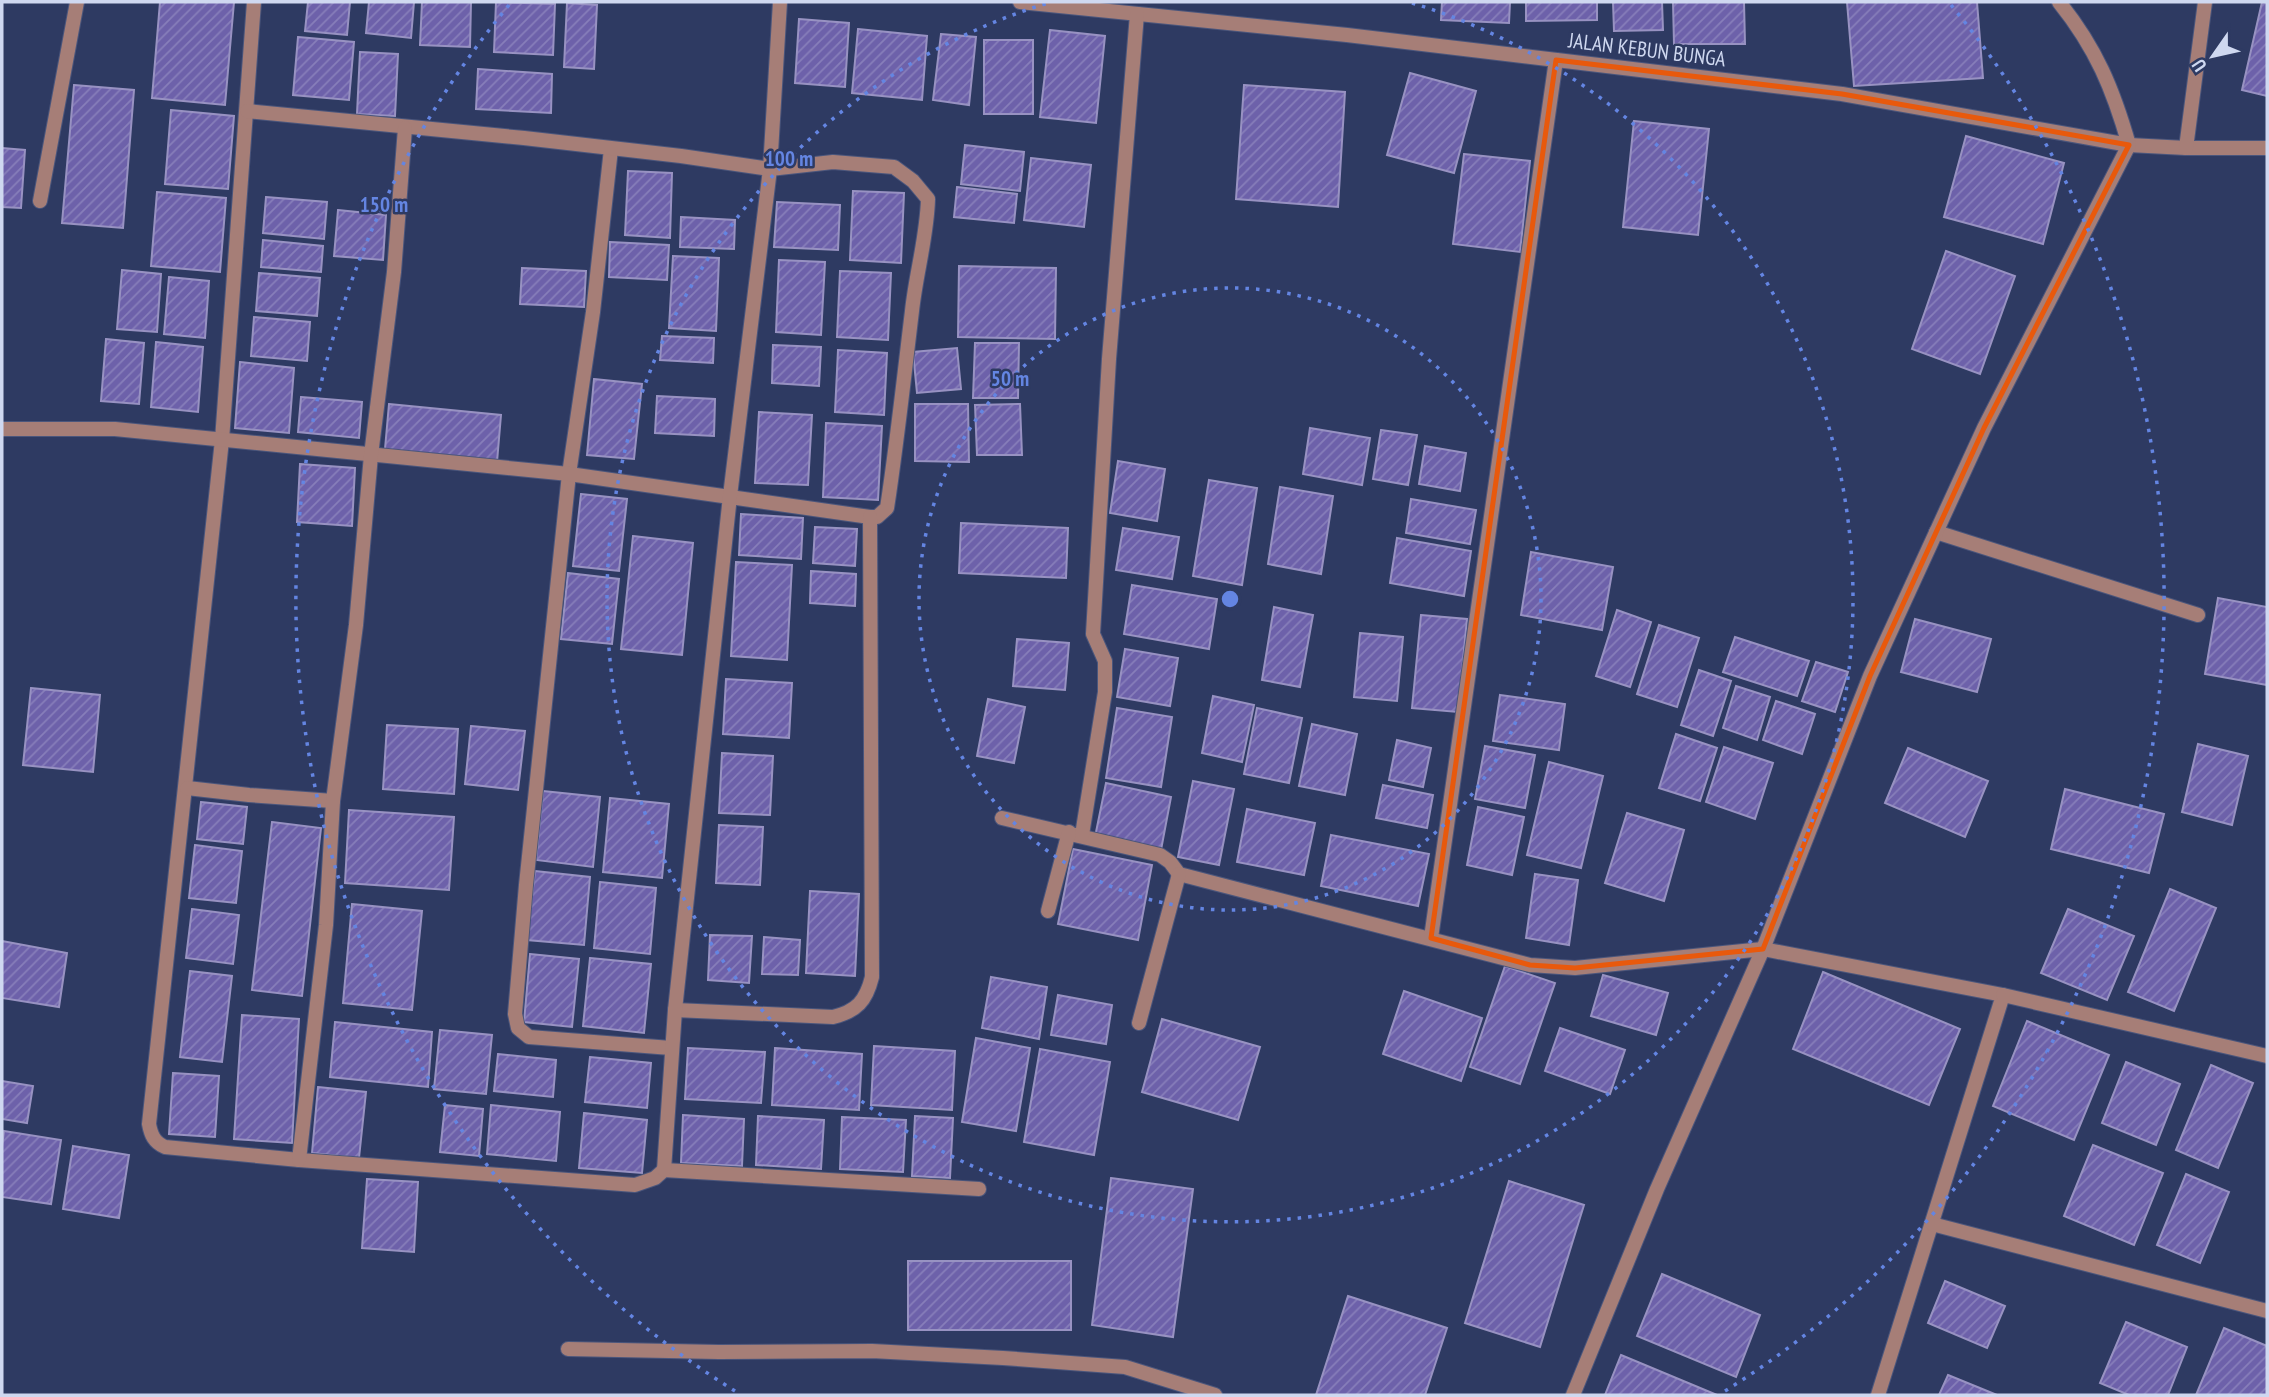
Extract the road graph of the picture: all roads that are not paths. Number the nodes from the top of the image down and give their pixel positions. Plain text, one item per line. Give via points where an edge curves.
1 (77, 2) edge
2 (254, 2) edge
3 (780, 2) edge
4 (1020, 2) edge
5 (2059, 2) edge
6 (2205, 2) edge
7 (1137, 13) junction
8 (1556, 60) junction
9 (247, 111) junction
10 (405, 128) junction
11 (2129, 145) junction
12 (2186, 148) junction
13 (2267, 148) edge
14 (611, 149) junction
15 (770, 169) junction
16 (40, 201) dead end
17 (2, 429) edge
18 (222, 440) junction
19 (371, 454) junction
20 (569, 474) junction
21 (730, 496) junction
22 (870, 517) junction
23 (1936, 532) junction
24 (2198, 615) dead end
25 (187, 788) junction
26 (333, 801) junction
27 (1002, 818) dead end
28 (1075, 834) junction
29 (1179, 874) junction
30 (1048, 911) dead end
31 (1431, 938) junction
32 (1763, 949) junction
33 (2003, 995) junction
34 (675, 1010) junction
35 (1139, 1023) dead end
36 (671, 1048) junction
37 (2267, 1056) edge
38 (299, 1160) junction
39 (664, 1170) junction
40 (979, 1189) dead end
41 (1932, 1224) junction
42 (2267, 1311) edge
43 (568, 1349) dead end
44 (1215, 1395) edge
45 (1573, 1395) edge
46 (1878, 1395) edge

1 - 16 street
2 - 9 street
3 - 15 street
4 - 7 street, JALAN KEBUN BUNGA
5 - 11 street via 2098,57
6 - 12 street
7 - 8 street, JALAN KEBUN BUNGA
7 - 28 street via 1093,634 1105,662 1105,692
8 - 11 street, JALAN KEBUN BUNGA via 1842,94
8 - 31 street
9 - 10 street
9 - 18 street
10 - 14 street
10 - 19 street via 394,272
11 - 12 street, JALAN KEBUN BUNGA
11 - 23 street
12 - 13 street, JALAN KEBUN BUNGA
14 - 15 street
14 - 20 street
15 - 21 street
15 - 22 street via 833,162 894,167 928,199 887,509
17 - 18 street via 115,429
18 - 19 street
18 - 25 street
19 - 20 street
19 - 26 street via 356,625
20 - 21 street
20 - 36 street via 516,1022 524,1034 536,1038
21 - 22 street
21 - 34 street
22 - 34 street via 872,977 868,994 848,1014 833,1017
23 - 24 street
23 - 32 street via 1870,677
25 - 26 street
25 - 38 street via 151,1133 164,1147
26 - 38 street via 326,925
27 - 28 street
28 - 29 street via 1160,855
28 - 30 street
29 - 31 street
29 - 35 street
31 - 32 street via 1530,965 1575,968
32 - 33 street
32 - 45 street
33 - 37 street
33 - 41 street
34 - 36 street
36 - 39 street
38 - 39 street via 635,1185
39 - 40 street
41 - 42 street
41 - 46 street
43 - 44 street via 872,1351 1003,1358 1125,1367

